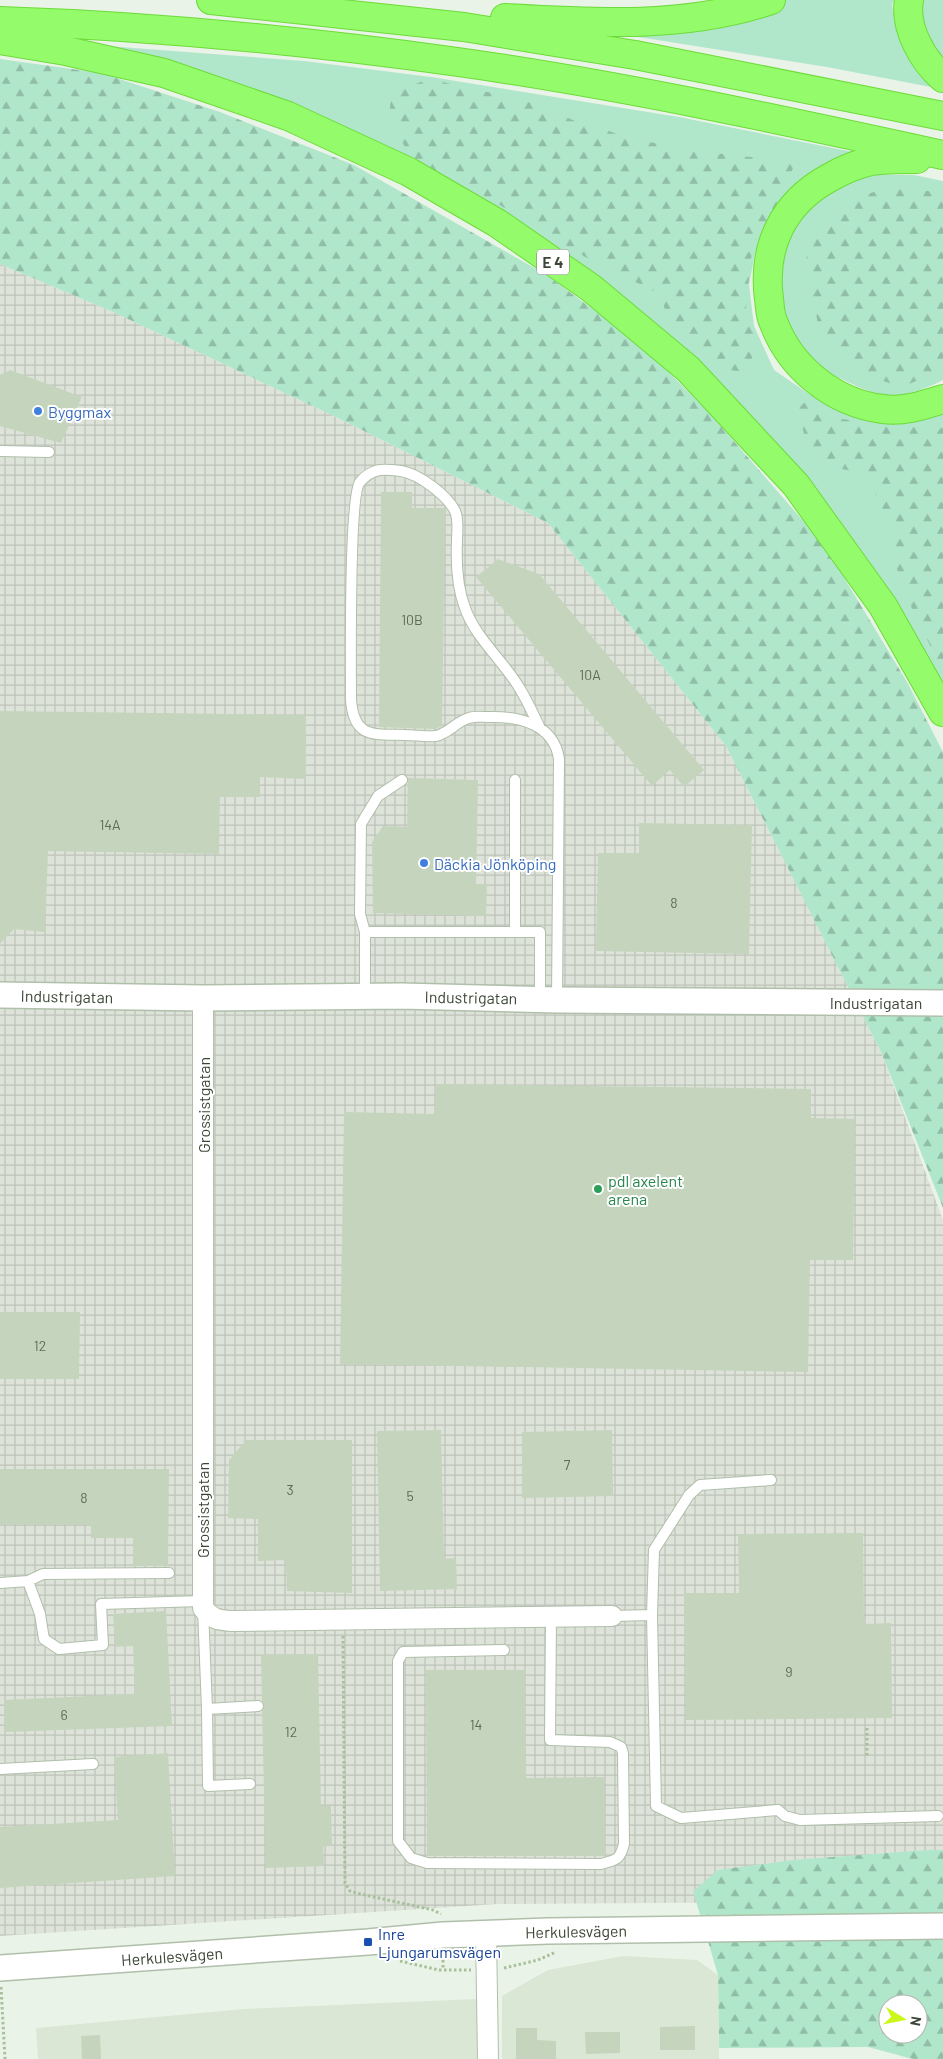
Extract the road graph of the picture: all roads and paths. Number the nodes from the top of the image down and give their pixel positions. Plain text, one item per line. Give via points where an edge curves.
1 (211, 0) edge
2 (771, 0) edge
3 (909, 0) edge
4 (307, 9) junction
5 (0, 21) edge
6 (0, 40) edge
7 (943, 78) edge
8 (943, 116) edge
9 (943, 155) edge
10 (943, 159) edge
11 (943, 399) edge
12 (0, 451) edge
13 (49, 452) dead end
14 (943, 712) edge
15 (538, 726) junction
16 (402, 780) dead end
17 (515, 780) dead end
18 (365, 932) junction
19 (515, 932) junction
20 (0, 995) edge
21 (365, 996) junction
22 (203, 998) junction
23 (548, 999) junction
24 (943, 1003) edge
25 (771, 1480) dead end
26 (168, 1573) dead end
27 (28, 1581) junction
28 (0, 1583) edge
29 (202, 1605) junction
30 (652, 1615) junction
31 (612, 1616) joint
32 (551, 1618) junction
33 (342, 1620) junction
34 (504, 1650) dead end
35 (258, 1706) dead end
36 (206, 1709) junction
37 (867, 1728) dead end
38 (867, 1758) dead end
39 (93, 1764) dead end
40 (0, 1769) edge
41 (250, 1784) dead end
42 (938, 1816) dead end
43 (943, 1926) edge
44 (486, 1933) junction
45 (443, 1935) junction
46 (443, 1970) dead end
47 (1, 1977) edge
48 (5, 2059) edge
49 (488, 2059) edge

1 - 4 highway
2 - 4 highway via 740,10 616,23
3 - 7 highway via 911,28 920,52
4 - 8 highway via 464,27 626,53
5 - 9 highway via 254,38 458,62 626,89
6 - 14 highway, E 4 via 164,73 288,116 409,172 497,223 591,288 688,369 796,485 883,606
10 - 11 highway via 870,162 812,187 776,231 769,257 767,287 772,320 786,349 804,371 828,390 854,402 884,409 916,408
12 - 13 lane
15 - 15 lane via 499,717 470,718 435,736 373,734 364,730 352,717 352,540 359,483 368,476 379,469 407,472 434,488 455,511 458,579 465,610 476,631 520,688
15 - 23 lane via 557,746 559,758
16 - 18 lane via 378,796 361,824 360,914
17 - 19 lane
18 - 19 lane
18 - 21 lane
19 - 23 lane via 540,932
20 - 22 street, Industrigatan
21 - 22 street, Industrigatan
21 - 23 street, Industrigatan
22 - 29 street, Grossistgatan
23 - 24 street, Industrigatan
25 - 30 lane via 700,1485 690,1495 654,1550
26 - 27 lane via 43,1574
27 - 28 lane
27 - 29 lane via 40,1614 44,1639 59,1649 103,1645 101,1604
29 - 33 street via 209,1617 219,1620
29 - 36 lane
30 - 31 lane
30 - 42 lane via 656,1806 681,1818 768,1810 778,1810 785,1816 800,1820
31 - 32 street
32 - 33 street
32 - 34 lane via 550,1740 610,1742 621,1747 623,1753 624,1844 622,1854 615,1860 601,1864 427,1863 411,1858 398,1841 398,1662 403,1652
33 - 45 path via 345,1883 356,1894 438,1912 442,1916
35 - 36 lane
36 - 41 lane via 208,1786
37 - 38 path
39 - 40 lane
43 - 44 street, Herkulesvägen
44 - 45 street, Herkulesvägen
44 - 49 street
45 - 46 path
45 - 47 street, Herkulesvägen
47 - 48 path

